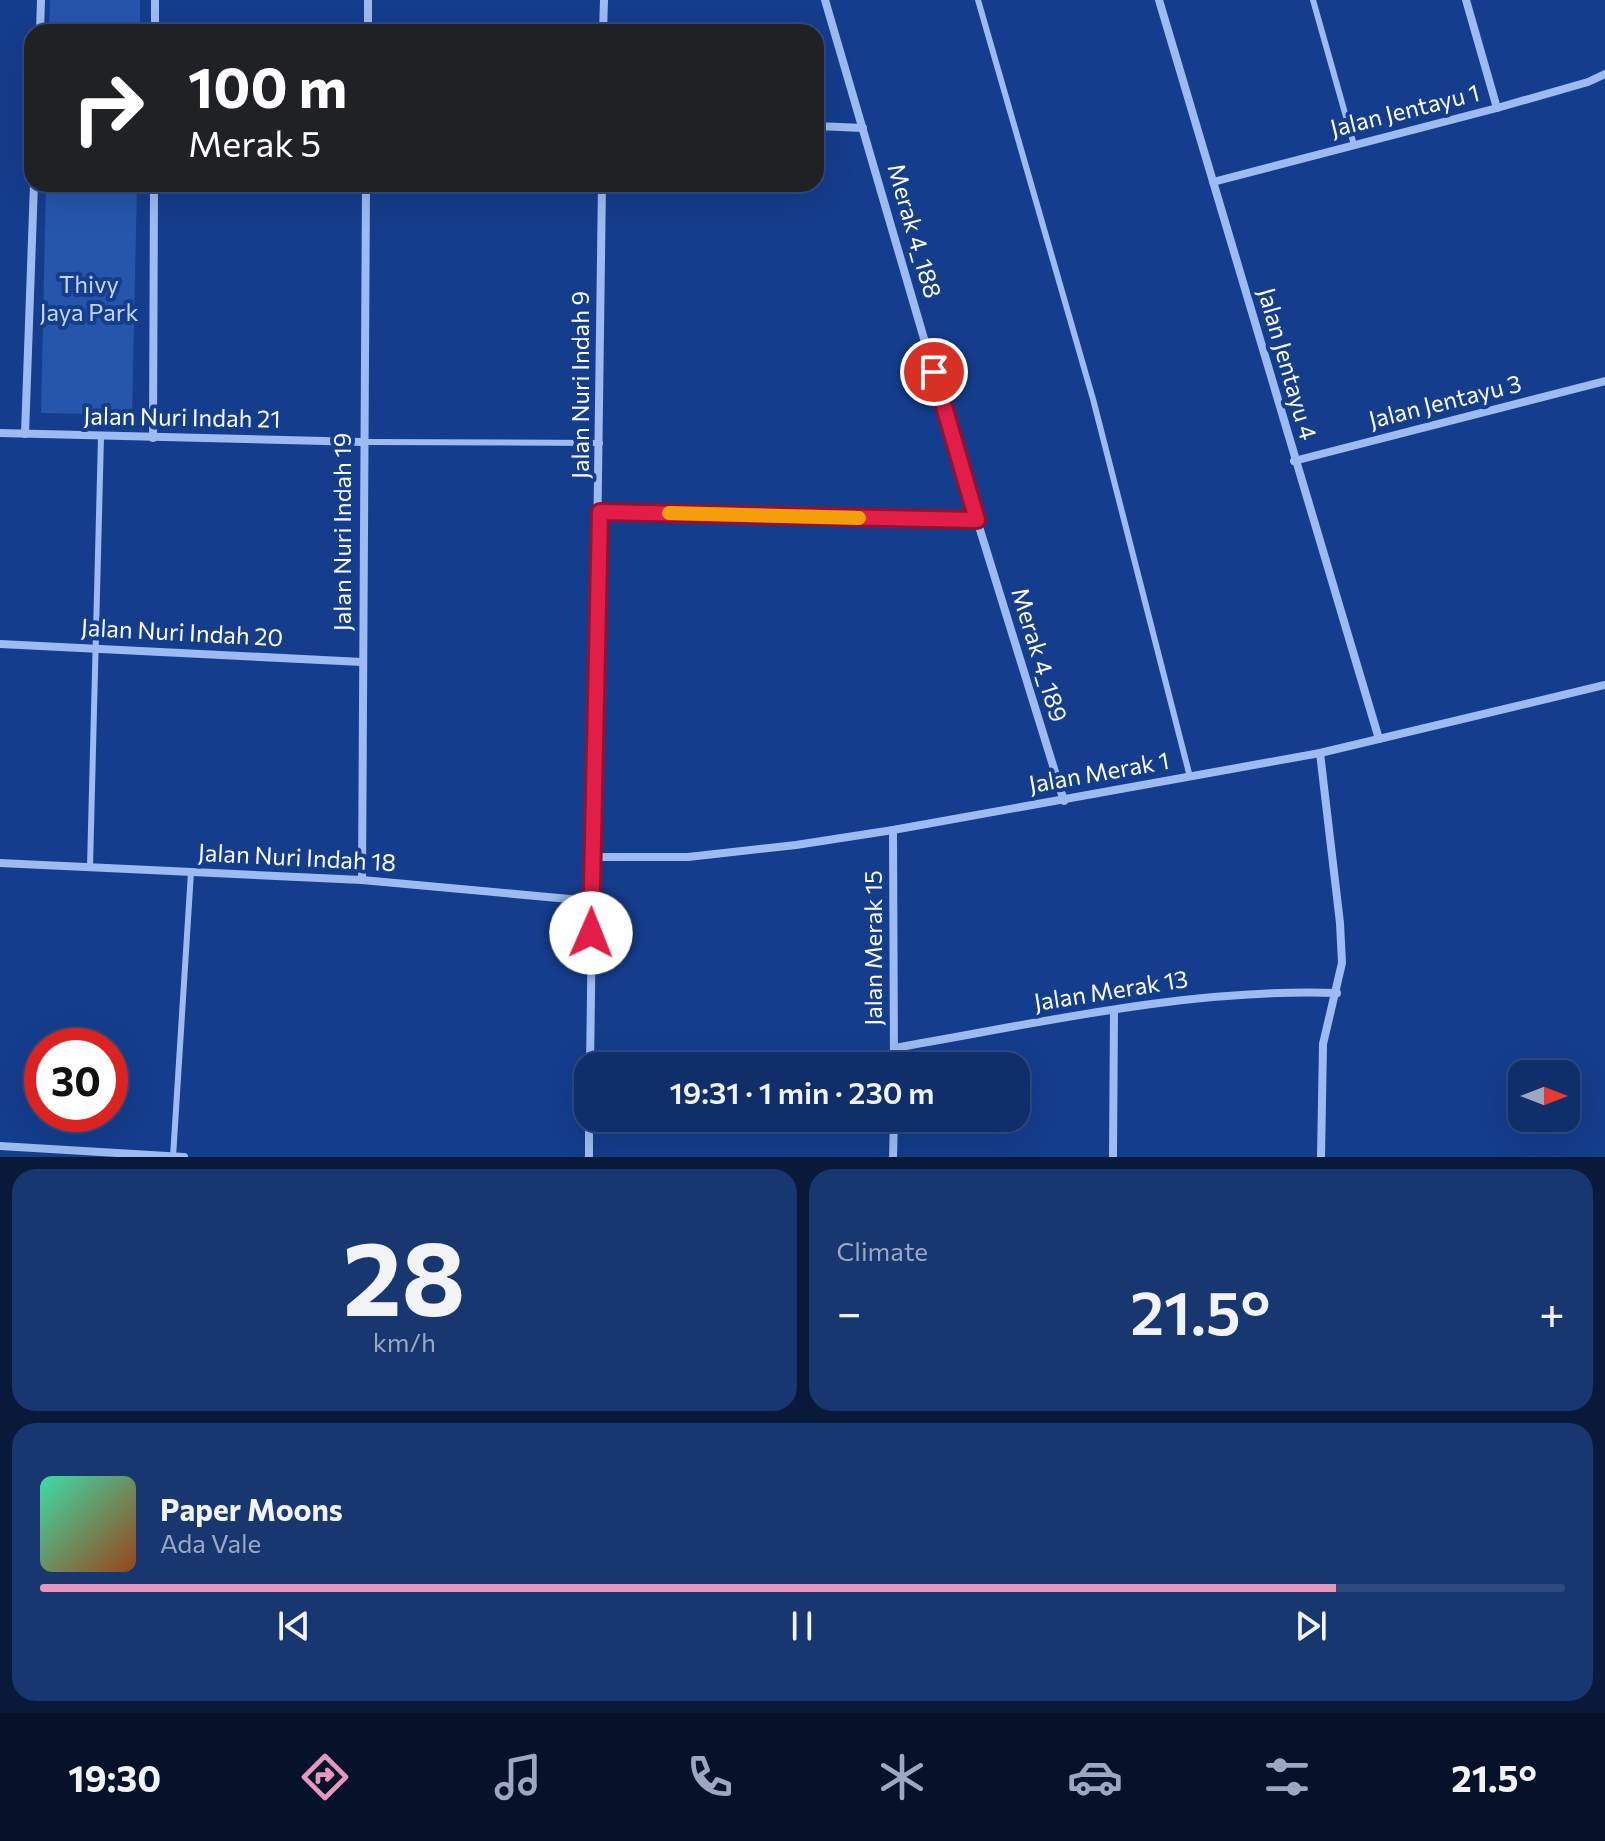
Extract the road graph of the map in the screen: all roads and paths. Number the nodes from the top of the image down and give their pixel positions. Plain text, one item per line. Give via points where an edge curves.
1 (41, 0) edge
2 (155, 0) edge
3 (368, 0) edge
4 (604, 0) edge
5 (825, 0) edge
6 (978, 0) edge
7 (1159, 0) edge
8 (1313, 0) edge
9 (1466, 0) edge
10 (40, 24) edge
11 (155, 24) edge
12 (368, 24) edge
13 (603, 24) edge
14 (1605, 74) edge
15 (1497, 108) junction
16 (824, 126) edge
17 (863, 128) junction
18 (1354, 145) junction
19 (1213, 182) junction
20 (34, 192) edge
21 (154, 192) edge
22 (366, 192) edge
23 (602, 192) edge
24 (1605, 381) edge
25 (0, 433) edge
26 (25, 434) junction
27 (101, 437) junction
28 (153, 438) junction
29 (363, 442) junction
30 (600, 443) junction
31 (1294, 461) junction
32 (600, 512) junction
33 (977, 520) junction
34 (0, 644) edge
35 (96, 649) junction
36 (362, 662) junction
37 (1605, 685) edge
38 (1379, 739) junction
39 (1320, 753) junction
40 (1190, 777) junction
41 (1064, 801) junction
42 (893, 830) junction
43 (593, 857) junction
44 (0, 863) edge
45 (90, 867) junction
46 (191, 872) junction
47 (362, 880) junction
48 (591, 901) junction
49 (1337, 993) junction
50 (1114, 1010) junction
51 (894, 1048) junction
52 (590, 1052) edge
53 (894, 1052) edge
54 (589, 1132) edge
55 (894, 1132) edge
56 (0, 1146) edge
57 (87, 1155) edge
58 (173, 1157) edge
59 (184, 1157) edge
60 (589, 1157) edge
61 (893, 1157) edge
62 (1113, 1157) edge
63 (1321, 1157) edge

1 - 10 street
2 - 11 street
3 - 12 street
4 - 13 street
5 - 17 street, Merak 4_188
6 - 40 lane via 1093,399
7 - 19 street, Jalan Jentayu 4
8 - 18 lane
9 - 15 street
14 - 15 street, Jalan Jentayu 1
15 - 18 street, Jalan Jentayu 1
16 - 17 street
17 - 33 street, Merak 4_188
18 - 19 street, Jalan Jentayu 1
19 - 31 street, Jalan Jentayu 4
20 - 26 street
21 - 28 street
22 - 29 street, Jalan Nuri Indah 19
23 - 30 street, Jalan Nuri Indah 9
24 - 31 street, Jalan Jentayu 3
25 - 26 street, Jalan Nuri Indah 21
26 - 27 street, Jalan Nuri Indah 21
27 - 28 street, Jalan Nuri Indah 21
27 - 35 lane
28 - 29 street, Jalan Nuri Indah 21
29 - 30 lane
29 - 36 street, Jalan Nuri Indah 19
30 - 32 street, Jalan Nuri Indah 9
31 - 38 street, Jalan Jentayu 4
32 - 33 street
32 - 43 street, Jalan Nuri Indah 9
33 - 41 street, Merak 4_189
34 - 35 street, Jalan Nuri Indah 20
35 - 36 street, Jalan Nuri Indah 20
35 - 45 lane
36 - 47 street, Jalan Nuri Indah 19
37 - 38 street, Jalan Merak 1
38 - 39 street, Jalan Merak 1
39 - 40 street, Jalan Merak 1
39 - 49 street via 1340,923
40 - 41 street, Jalan Merak 1
41 - 42 street, Jalan Merak 1
42 - 43 street, Jalan Merak 1 via 688,857
42 - 51 street, Jalan Merak 15
43 - 48 street, Jalan Nuri Indah 9
44 - 45 street, Jalan Nuri Indah 18
45 - 46 street, Jalan Nuri Indah 18
46 - 47 street, Jalan Nuri Indah 18
46 - 58 lane
47 - 48 street, Jalan Nuri Indah 18
48 - 52 street, Jalan Nuri Indah 9
49 - 50 street, Jalan Merak 13 via 1277,991
49 - 63 street via 1323,1044
50 - 51 street, Jalan Merak 13
50 - 62 street
51 - 53 street, Jalan Merak 15
54 - 60 street
55 - 61 street
56 - 57 street
57 - 58 street
58 - 59 street

